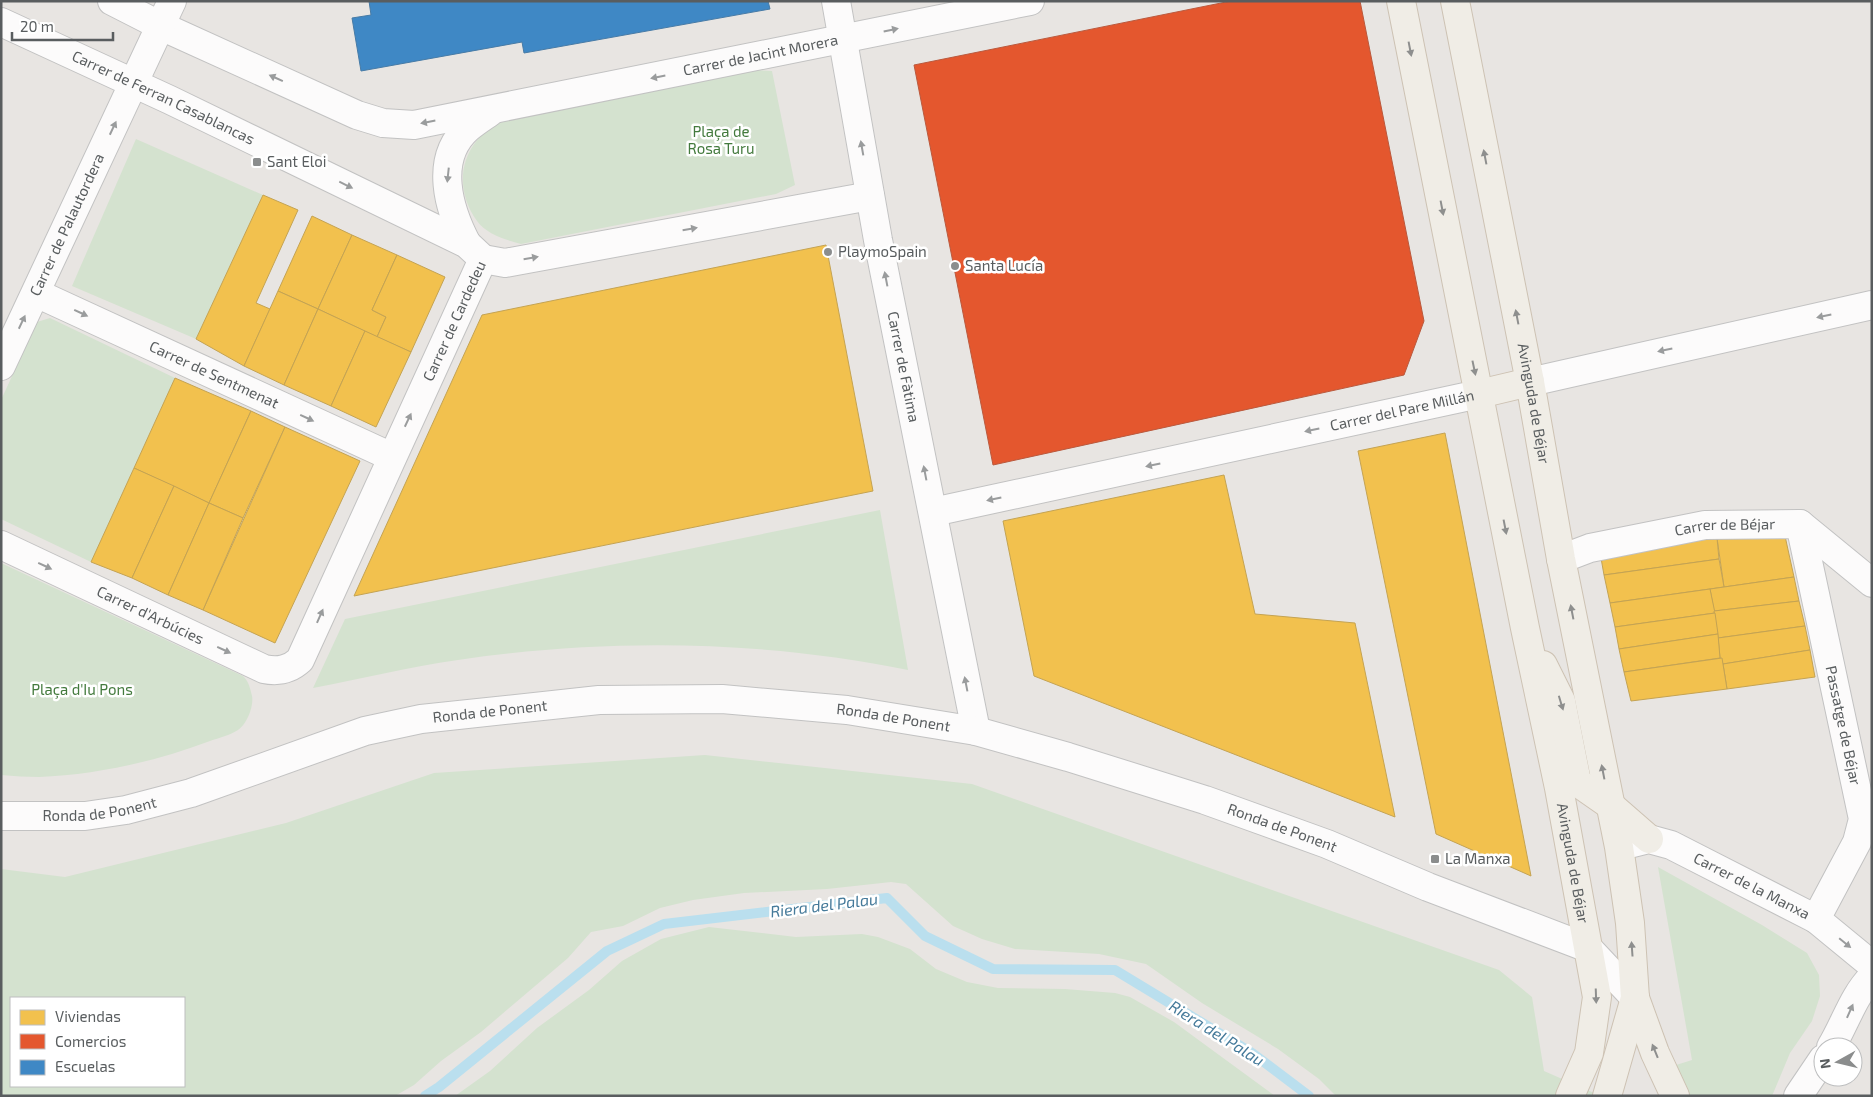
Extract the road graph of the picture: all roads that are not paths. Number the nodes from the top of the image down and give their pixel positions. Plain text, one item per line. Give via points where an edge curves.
1 (112, 1) edge
2 (172, 1) edge
3 (836, 1) edge
4 (1030, 1) edge
5 (1401, 1) edge
6 (1455, 1) edge
7 (1, 22) edge
8 (161, 26) junction
9 (843, 40) junction
10 (134, 83) junction
11 (493, 109) junction
12 (870, 196) junction
13 (475, 252) junction
14 (36, 292) junction
15 (1872, 305) edge
16 (1, 366) edge
17 (1530, 382) junction
18 (1480, 394) junction
19 (392, 457) junction
20 (933, 512) junction
21 (1800, 524) junction
22 (1, 545) edge
23 (1561, 559) junction
24 (1872, 583) edge
25 (1525, 628) junction
26 (300, 660) joint
27 (976, 731) junction
28 (1610, 805) junction
29 (1, 816) edge
30 (1649, 839) junction
31 (1619, 847) junction
32 (1816, 920) junction
33 (1588, 948) junction
34 (1872, 965) edge
35 (1872, 977) edge
36 (1636, 998) junction
37 (1837, 1037) edge
38 (1813, 1074) edge
39 (1570, 1096) edge
40 (1607, 1096) edge
41 (1675, 1096) edge
42 (1798, 1096) edge

1 - 8 street
2 - 8 street, Carrer de Palautordera
3 - 9 street, Carrer de Fàtima
9 -> 4 street, Carrer de Jacint Morera
5 -> 18 main road, Avinguda de Béjar
17 -> 6 main road, Avinguda de Béjar
7 - 10 street, Carrer de Ferran Casablancas
8 - 10 street, Carrer de Palautordera
11 -> 8 street via 414,125 383,123 358,115
9 -> 11 street, Carrer de Jacint Morera
12 -> 9 street, Carrer de Fàtima
10 -> 13 street, Carrer de Ferran Casablancas
14 -> 10 street, Carrer de Palautordera
11 -> 13 street via 467,129 449,162 448,200 454,221
13 -> 12 street, Carrer de Cardedeu via 505,263
20 -> 12 street, Carrer de Fàtima
19 -> 13 street, Carrer de Cardedeu
16 -> 14 street, Carrer de Palautordera
14 -> 19 street, Carrer de Sentmenat
15 -> 17 street, Carrer del Pare Millán
17 - 18 main road, Carrer del Pare Millán
17 - 23 main road, Avinguda de Béjar
18 -> 20 street, Carrer del Pare Millán
18 -> 25 main road, Avinguda de Béjar
26 -> 19 street, Carrer de Cardedeu
27 -> 20 street, Carrer de Fàtima
21 - 23 street, Carrer de Béjar via 1705,525 1590,548
21 - 24 street
21 - 32 street, Passatge de Béjar via 1864,820 1857,842
22 -> 26 street, Carrer d'Arbúcies via 264,669 283,670
28 -> 23 main road, Avinguda de Béjar
25 -> 28 main road, Avinguda de Béjar via 1561,701 1577,782
25 - 33 main road, Avinguda de Béjar
27 - 29 street, Ronda de Ponent via 847,710 722,699 600,700 422,719 365,731 191,793 126,810 85,816
27 - 33 street, Ronda de Ponent via 1205,800 1327,844 1428,887
28 - 30 main road, Avinguda de Béjar
28 - 31 main road, Avinguda de Béjar
30 - 31 street
30 - 32 street, Carrer de la Manxa via 1671,845
36 -> 31 main road, Avinguda de Béjar
32 -> 34 street, Carrer de la Manxa
33 - 36 street, Ronda de Ponent
33 -> 39 main road, Avinguda de Béjar via 1597,997 1589,1053
37 -> 35 street via 1860,989
36 - 40 main road, Avinguda de Béjar
41 -> 36 main road, Ronda de Ponent via 1655,1053
38 - 42 street

